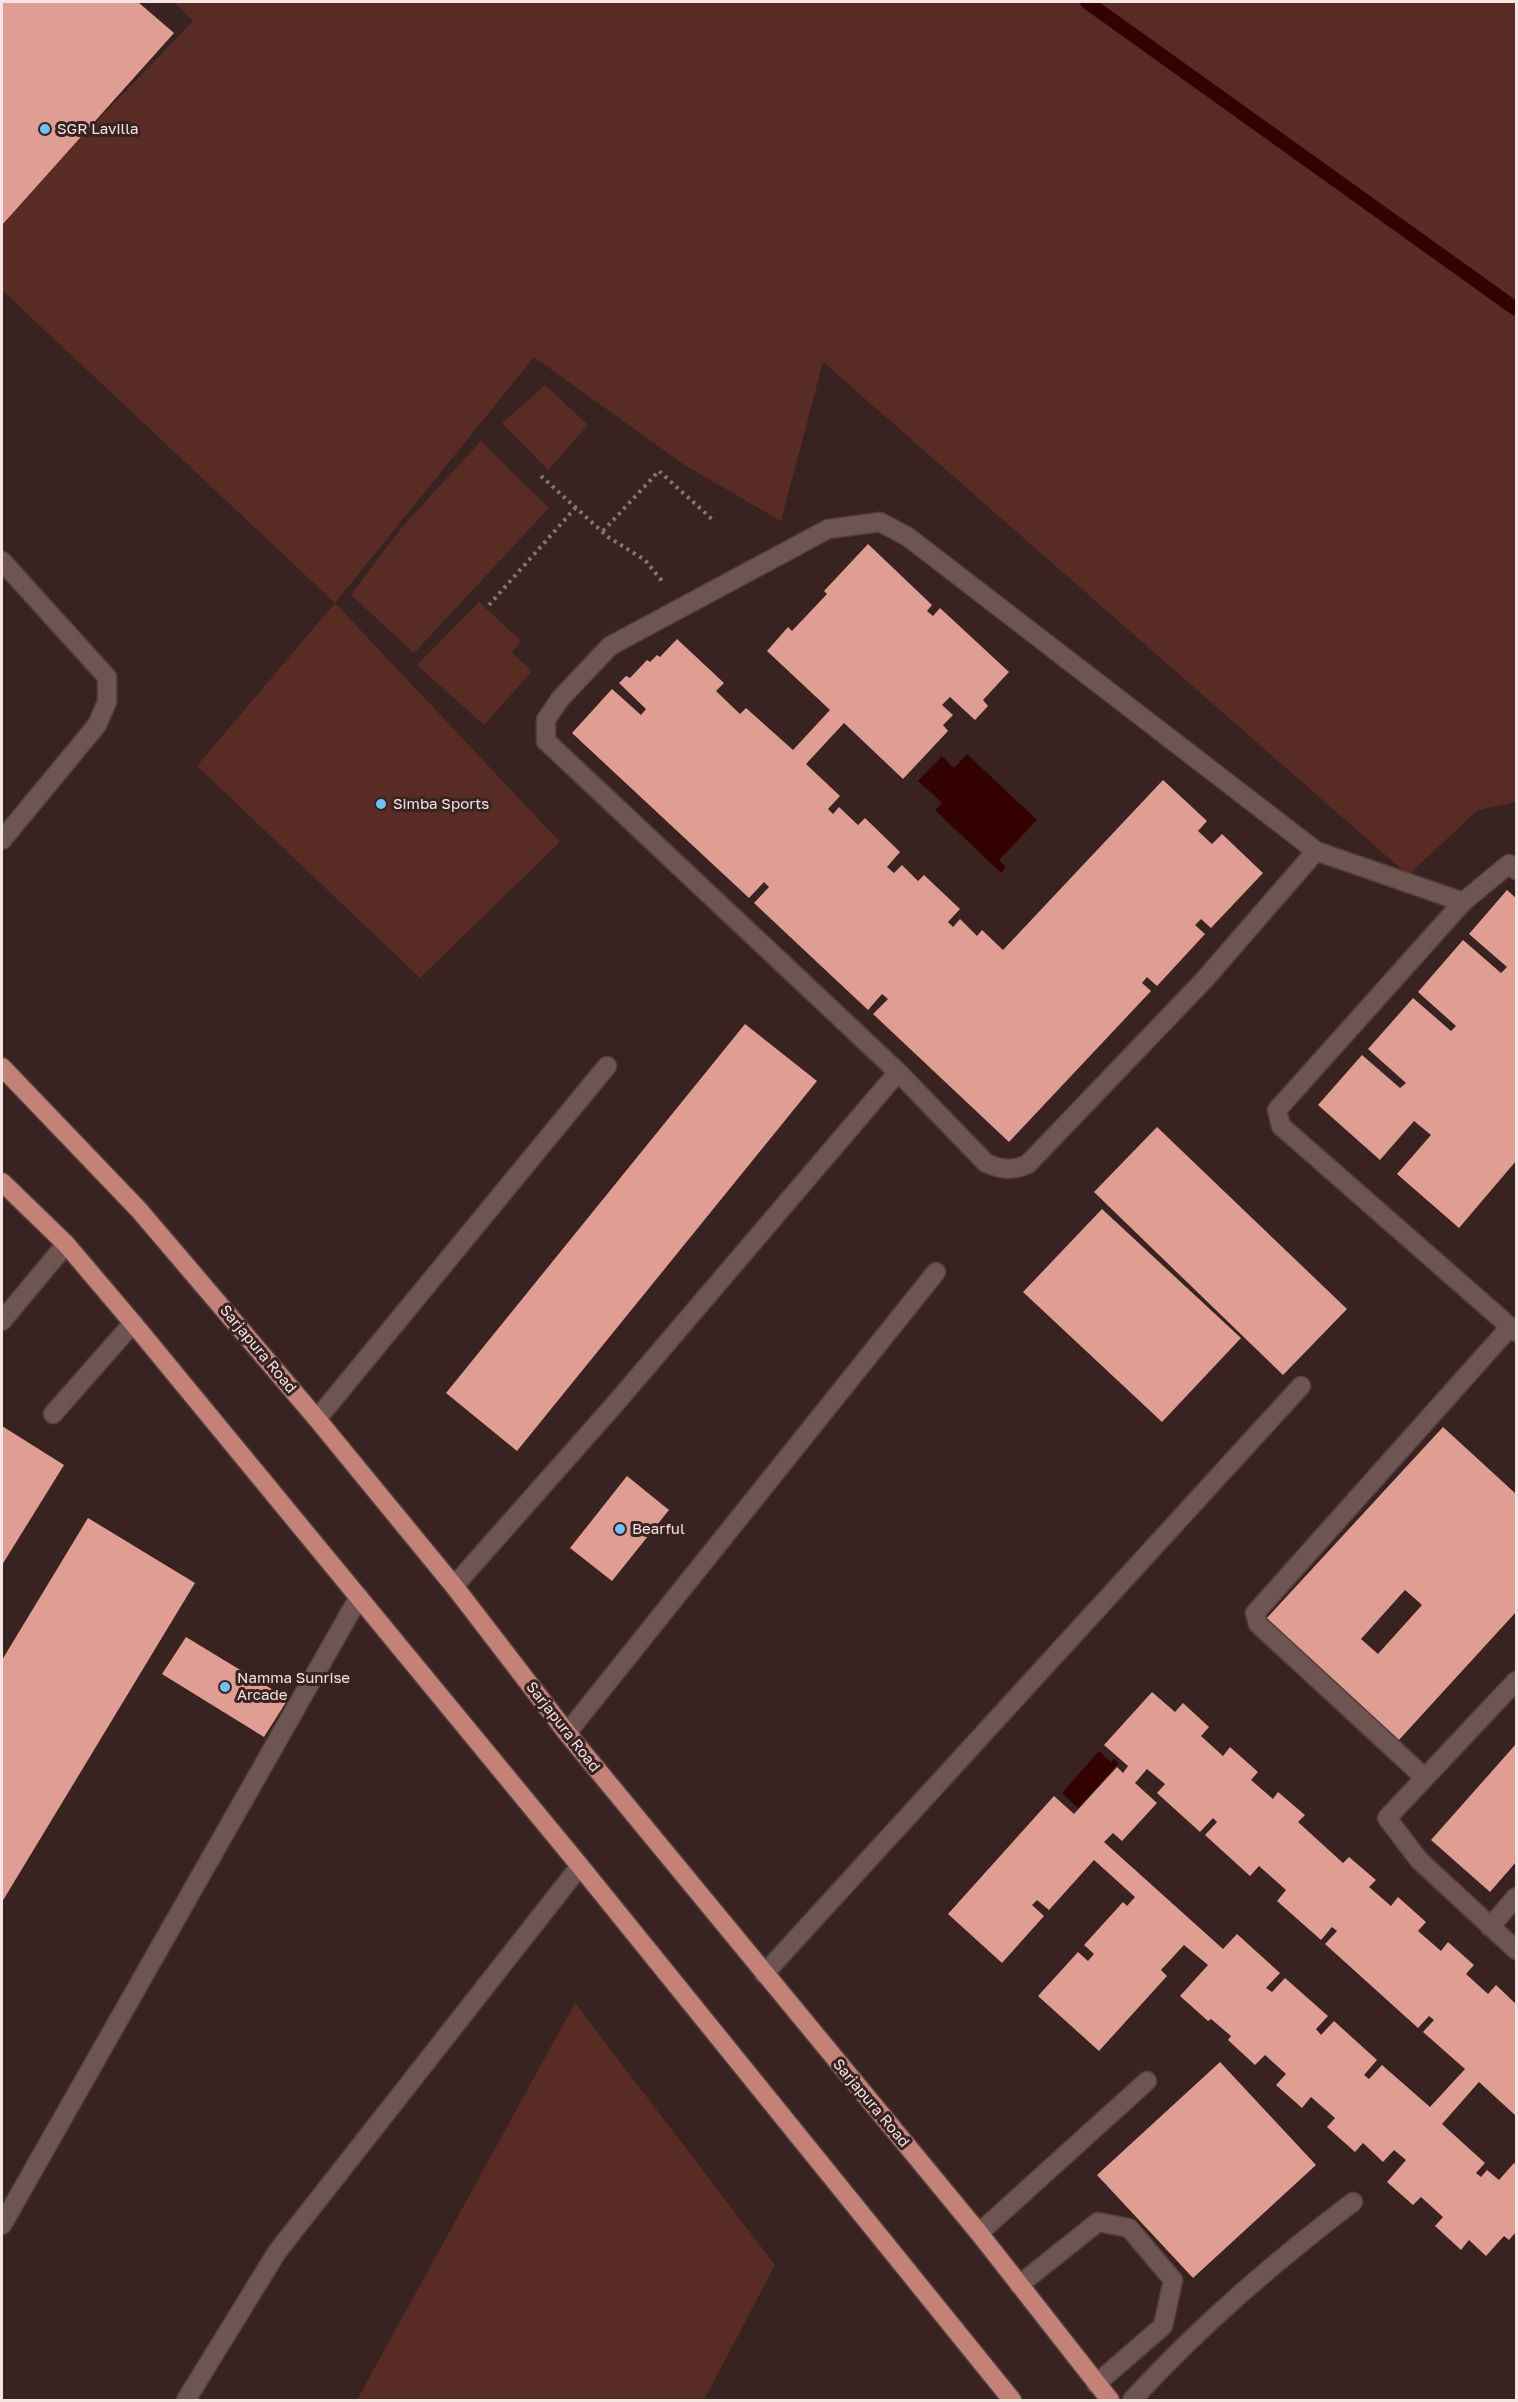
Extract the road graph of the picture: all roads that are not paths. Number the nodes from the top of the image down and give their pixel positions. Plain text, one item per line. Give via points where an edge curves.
1 (2, 561) edge
2 (2, 840) edge
3 (1316, 851) junction
4 (1514, 864) edge
5 (1463, 902) junction
6 (607, 1066) dead end
7 (2, 1067) edge
8 (898, 1072) junction
9 (5, 1190) edge
10 (66, 1244) junction
11 (936, 1272) dead end
12 (2, 1321) edge
13 (134, 1323) junction
14 (1513, 1329) edge
15 (1301, 1386) dead end
16 (53, 1414) dead end
17 (317, 1419) junction
18 (454, 1586) junction
19 (359, 1597) junction
20 (1516, 1681) edge
21 (567, 1733) junction
22 (1425, 1778) junction
23 (580, 1866) junction
24 (1516, 1897) edge
25 (1490, 1927) junction
26 (1516, 1950) edge
27 (764, 1974) junction
28 (1147, 2081) dead end
29 (1353, 2202) dead end
30 (2, 2225) edge
31 (979, 2233) junction
32 (1019, 2285) junction
33 (1096, 2384) junction
34 (186, 2400) edge
35 (1012, 2400) edge
36 (1110, 2400) edge
37 (1132, 2400) edge

1 - 2 street via 107,677 107,702 97,726
3 - 5 street
3 - 8 street via 1205,979 1028,1164 1002,1170 986,1163
3 - 8 street via 917,544 880,522 828,529 610,646 555,706 546,720 546,741
4 - 5 street
5 - 14 street via 1284,1101 1277,1117 1281,1126
6 - 17 street
7 - 17 main road, Sarjapura Road via 139,1210
8 - 18 street
9 - 10 main road
10 - 12 street
10 - 13 main road
11 - 21 street
13 - 16 street
13 - 19 main road
14 - 22 street via 1255,1613 1258,1624
15 - 27 street
17 - 18 main road, Sarjapura Road
18 - 21 main road, Sarjapura Road
19 - 23 main road
19 - 30 street
20 - 22 street
21 - 27 main road, Sarjapura Road
22 - 25 street via 1387,1816 1388,1822 1419,1860
23 - 34 street via 277,2252
23 - 35 main road
24 - 25 street
25 - 26 street
27 - 31 main road, Sarjapura Road
28 - 31 street
29 - 37 street via 1267,2268
31 - 32 main road, Sarjapura Road
32 - 33 main road, Sarjapura Road
32 - 33 street via 1098,2222 1129,2229 1173,2280 1163,2326
33 - 36 main road, Sarjapura Road

